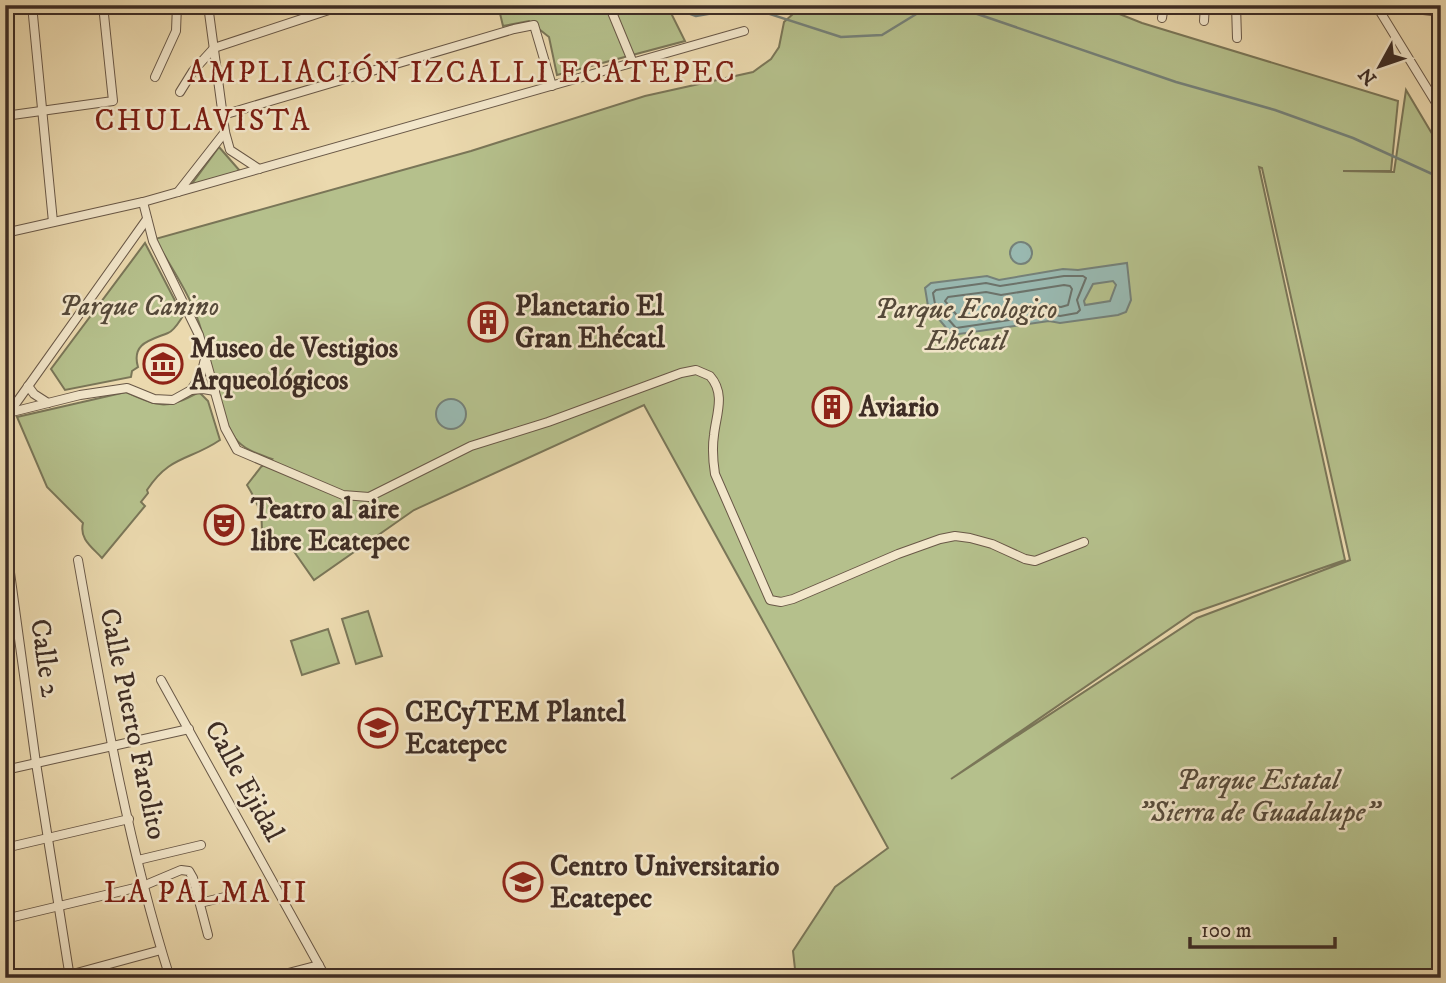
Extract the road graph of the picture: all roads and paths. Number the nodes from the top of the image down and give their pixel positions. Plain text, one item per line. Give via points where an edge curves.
1 (32, 5) edge
2 (103, 5) edge
3 (177, 5) edge
4 (208, 5) edge
5 (344, 5) edge
6 (609, 5) edge
7 (1164, 5) edge
8 (1205, 5) edge
9 (1236, 5) edge
10 (1378, 5) edge
11 (1441, 12) edge
12 (1163, 18) dead end
13 (1203, 21) dead end
14 (744, 31) dead end
15 (1237, 38) dead end
16 (214, 48) junction
17 (633, 63) junction
18 (155, 76) dead end
19 (552, 86) junction
20 (180, 92) dead end
21 (42, 110) junction
22 (1441, 111) edge
23 (223, 115) junction
24 (5, 116) edge
25 (225, 132) junction
26 (259, 169) junction
27 (178, 192) junction
28 (144, 202) junction
29 (147, 219) junction
30 (52, 222) junction
31 (5, 233) edge
32 (205, 359) junction
33 (28, 386) junction
34 (191, 390) junction
35 (215, 391) junction
36 (48, 403) junction
37 (7, 414) edge
38 (1084, 542) dead end
39 (8, 558) dead end
40 (78, 561) dead end
41 (161, 680) dead end
42 (189, 729) junction
43 (111, 744) junction
44 (36, 763) junction
45 (5, 770) edge
46 (130, 819) junction
47 (48, 836) junction
48 (201, 845) dead end
49 (5, 848) edge
50 (138, 860) junction
51 (143, 886) junction
52 (233, 895) dead end
53 (200, 902) junction
54 (59, 906) junction
55 (5, 919) edge
56 (208, 935) dead end
57 (161, 950) junction
58 (318, 965) junction
59 (69, 976) edge
60 (58, 978) edge
61 (170, 978) edge
62 (269, 978) edge
63 (326, 978) edge

1 - 21 street
2 - 21 street via 113,102
3 - 18 street via 176,31
4 - 16 street
5 - 16 street
6 - 17 street
7 - 12 street
8 - 13 street
9 - 15 street
10 - 11 street
10 - 22 street
14 - 17 street
16 - 20 street
16 - 23 street
17 - 19 street
19 - 23 street via 534,25
19 - 26 street
21 - 24 street
21 - 30 street
23 - 25 street
25 - 26 street via 230,150
25 - 27 street
26 - 27 street
27 - 28 street
28 - 29 street
28 - 30 street
29 - 32 street
29 - 33 street
30 - 31 street
32 - 34 street
32 - 35 street
33 - 36 street
33 - 37 street
34 - 35 street
34 - 36 street via 173,400 154,400 127,388
35 - 38 street via 225,428 237,450 343,495 369,497 471,446 681,373 706,373 715,381 720,404 714,434 715,474 770,600 781,602 948,538 970,538 1035,561
36 - 37 street
39 - 44 street, Calle 2
40 - 43 street, Calle Puerto Farolito
41 - 42 street, Calle Ejidal
42 - 43 street
42 - 58 street, Calle Ejidal
43 - 44 street
43 - 46 street, Calle Puerto Farolito
44 - 45 street
44 - 47 street, Calle 2
46 - 47 street
46 - 50 street, Calle Puerto Farolito
47 - 49 street
47 - 54 street, Calle 2
48 - 50 street
50 - 51 street, Calle Puerto Farolito
51 - 53 street via 181,870 189,872
51 - 54 street
51 - 57 street, Calle Puerto Farolito
52 - 53 street
53 - 56 street
54 - 55 street
54 - 59 street, Calle 2
57 - 59 street
57 - 61 street, Calle Puerto Farolito
58 - 62 street
58 - 63 street, Calle Ejidal
59 - 60 street

